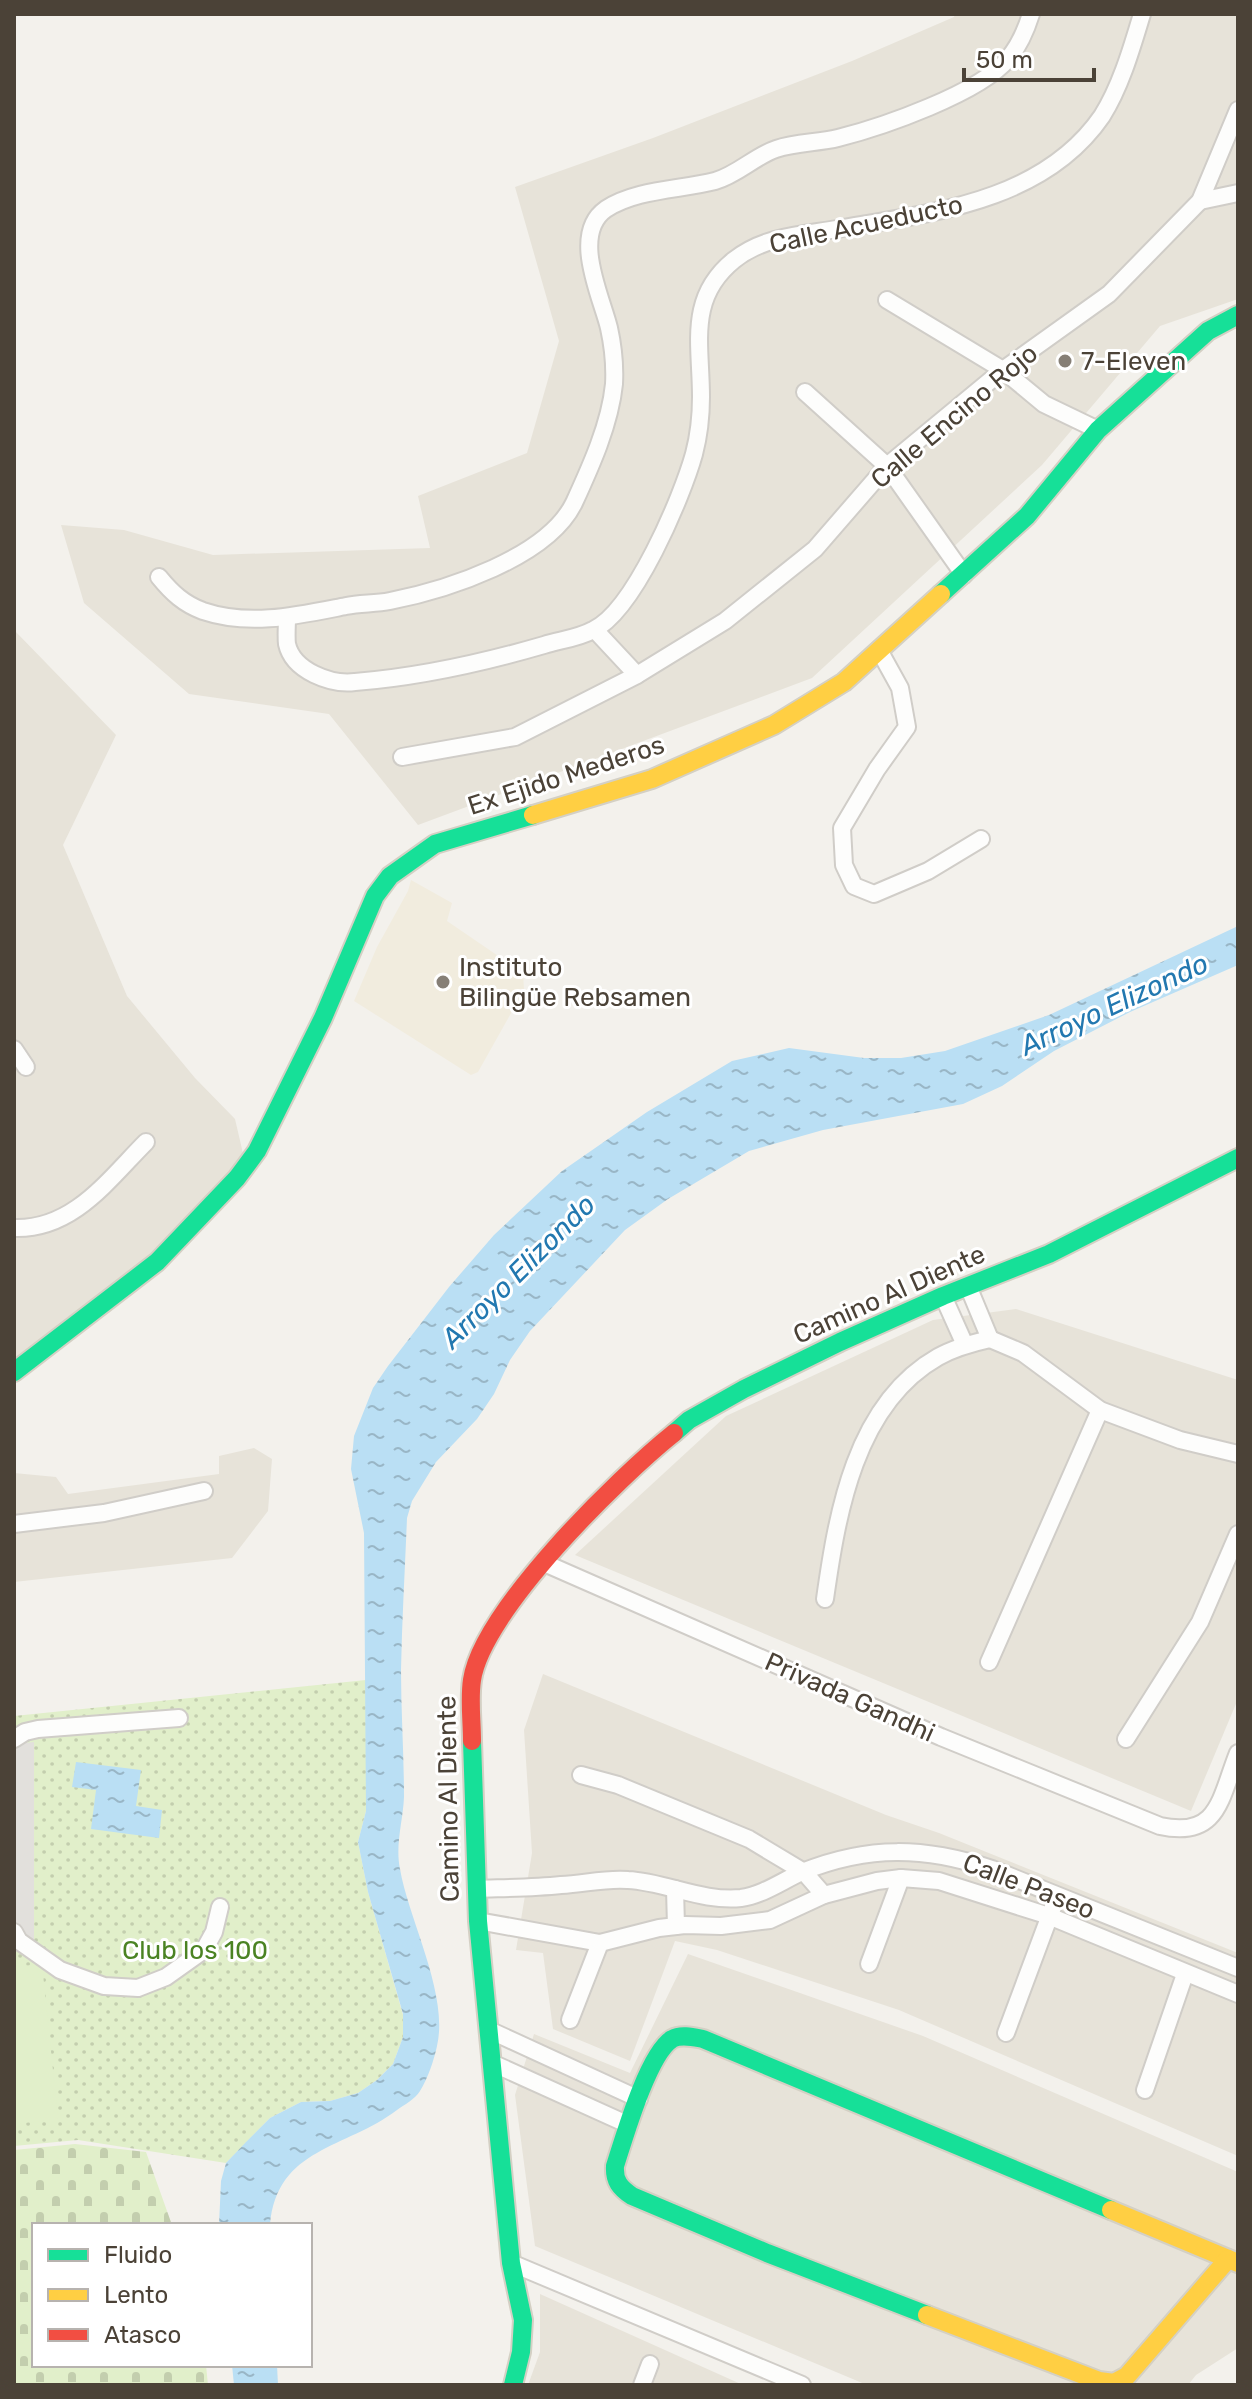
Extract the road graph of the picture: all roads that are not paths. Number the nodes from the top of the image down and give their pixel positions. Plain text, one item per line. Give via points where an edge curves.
1 (1031, 14) edge
2 (1142, 14) edge
3 (1238, 110) edge
4 (1238, 193) edge
5 (1200, 201) junction
6 (887, 300) dead end
7 (1238, 315) edge
8 (1003, 370) junction
9 (805, 392) dead end
10 (1098, 430) junction
11 (887, 466) junction
12 (964, 575) junction
13 (159, 577) dead end
14 (287, 618) junction
15 (595, 630) junction
16 (879, 650) junction
17 (637, 675) junction
18 (402, 757) dead end
19 (981, 839) dead end
20 (14, 1049) edge
21 (26, 1067) dead end
22 (146, 1142) dead end
23 (1238, 1158) edge
24 (14, 1228) edge
25 (968, 1286) junction
26 (943, 1296) junction
27 (990, 1339) junction
28 (965, 1345) junction
29 (14, 1372) edge
30 (1100, 1410) junction
31 (1238, 1454) edge
32 (204, 1491) dead end
33 (14, 1524) edge
34 (1238, 1534) edge
35 (542, 1562) junction
36 (825, 1599) dead end
37 (989, 1662) dead end
38 (179, 1718) dead end
39 (14, 1739) edge
40 (1126, 1739) dead end
41 (1238, 1753) edge
42 (581, 1775) dead end
43 (804, 1872) junction
44 (901, 1878) junction
45 (476, 1889) junction
46 (675, 1889) junction
47 (824, 1895) junction
48 (1058, 1896) junction
49 (220, 1907) dead end
50 (1049, 1916) junction
51 (478, 1921) junction
52 (676, 1926) junction
53 (14, 1932) edge
54 (600, 1943) junction
55 (869, 1964) dead end
56 (1238, 1968) edge
57 (1185, 1974) junction
58 (1238, 1994) edge
59 (570, 2020) dead end
60 (489, 2030) junction
61 (1006, 2033) dead end
62 (492, 2063) junction
63 (1145, 2090) dead end
64 (639, 2099) junction
65 (629, 2125) junction
66 (1233, 2261) edge
67 (511, 2263) junction
68 (650, 2364) dead end
69 (513, 2385) edge
70 (642, 2385) edge
71 (802, 2385) edge

1 - 14 street via 1022,38 984,80 906,116 838,138 778,148 720,179 641,195 601,213 590,239 590,255 609,325 614,381 610,412 572,507 518,556 455,585
2 - 15 street, Calle Acueducto via 1101,117 1046,170 996,196 928,214 764,241 715,280 698,324 700,422 694,456 640,578
3 - 5 street, Calle Encino Rojo
4 - 5 street
5 - 8 street, Calle Encino Rojo via 1109,294
6 - 8 street
7 - 10 street, Ex Ejido Mederos via 1208,331
8 - 10 street via 1044,404
8 - 11 street, Calle Encino Rojo
9 - 11 street
10 - 12 street, Ex Ejido Mederos via 1027,516
11 - 12 street
11 - 17 street, Calle Encino Rojo via 815,549 725,621
12 - 16 street, Ex Ejido Mederos
13 - 14 street via 186,604 206,612
14 - 15 street, Calle Acueducto via 287,645 293,658 325,679 351,683 481,663
15 - 17 street
16 - 19 street via 900,688 907,727 842,828 844,865 854,886 874,894 928,871
16 - 29 street, Ex Ejido Mederos via 844,682 774,725 652,779 435,844 390,876 370,906 323,1018 257,1151 237,1178 157,1262
17 - 18 street, Calle Encino Rojo via 515,737
20 - 21 street
22 - 24 street via 66,1216 32,1228
23 - 25 street, Camino Al Diente via 1049,1254
25 - 26 street, Camino Al Diente
25 - 27 street
26 - 28 street
26 - 35 street, Camino Al Diente via 689,1420 626,1475
27 - 28 street
27 - 30 street via 1023,1353
28 - 36 street via 937,1357 882,1409 849,1484
30 - 31 street via 1180,1440
30 - 37 street
32 - 33 street via 104,1513
34 - 40 street via 1200,1622
35 - 41 street, Privada Gandhi via 941,1737 1160,1826 1181,1831 1205,1823 1216,1810
35 - 45 street, Camino Al Diente via 490,1634 472,1680
38 - 39 street via 38,1729
42 - 43 street via 749,1839
43 - 46 street, Calle Paseo via 755,1896 718,1898
43 - 47 street
43 - 48 street, Calle Paseo via 898,1850 969,1861
44 - 47 street
44 - 50 street via 939,1881
44 - 55 street
45 - 46 street, Calle Paseo via 600,1879
45 - 51 street, Camino Al Diente
46 - 52 street
47 - 52 street via 770,1920
48 - 50 street
48 - 56 street, Calle Paseo
49 - 53 street via 204,1950 183,1967 138,1988 104,1986 60,1970
50 - 57 street
50 - 61 street
51 - 54 street
51 - 60 street, Camino Al Diente
52 - 54 street
54 - 59 street
57 - 58 street
57 - 63 street
60 - 62 street, Camino Al Diente
60 - 64 street
62 - 65 street
62 - 67 street, Camino Al Diente
64 - 65 street
64 - 66 street via 666,2043 675,2037 703,2039
65 - 66 street via 614,2174 620,2189 632,2196 1111,2384 1127,2376
67 - 69 street, Camino Al Diente via 523,2335
67 - 71 street
68 - 70 street

